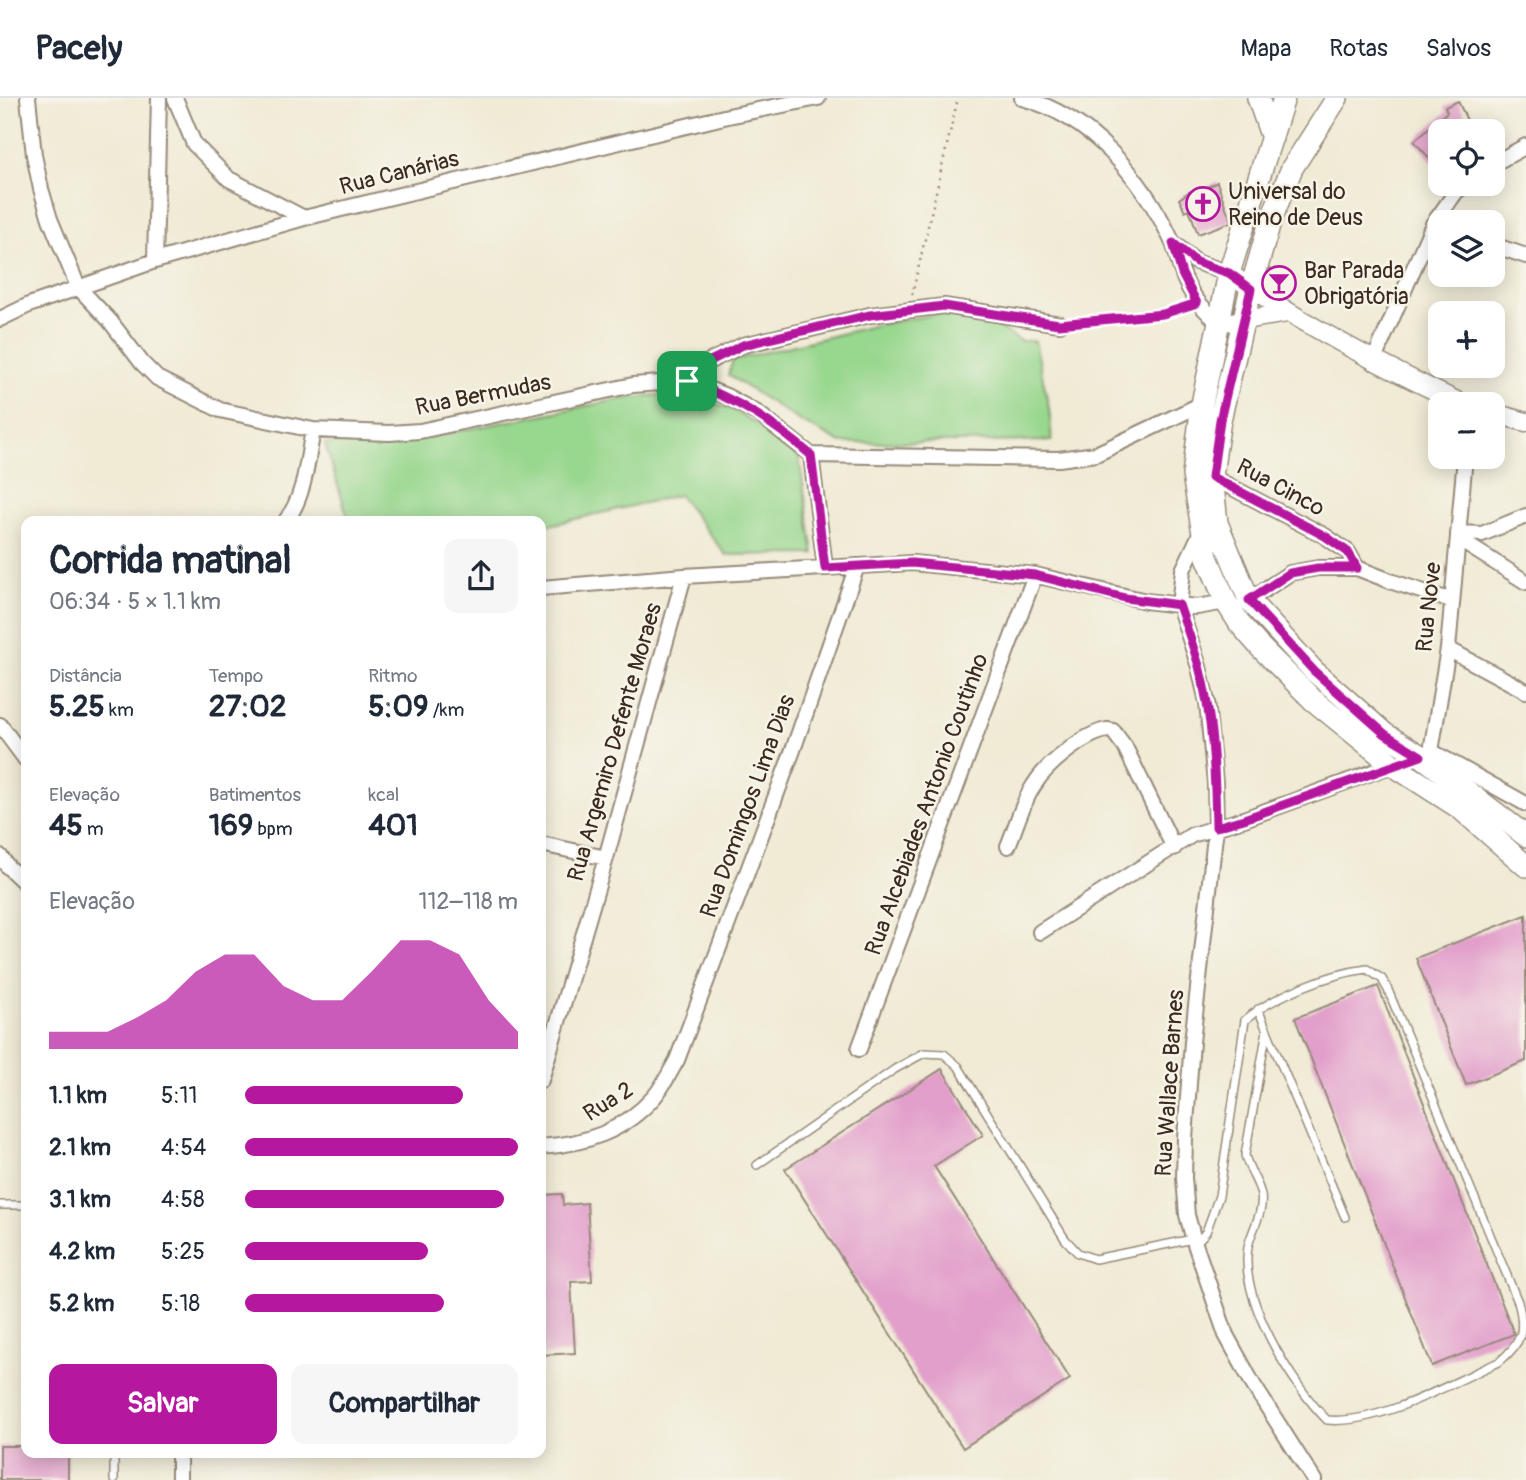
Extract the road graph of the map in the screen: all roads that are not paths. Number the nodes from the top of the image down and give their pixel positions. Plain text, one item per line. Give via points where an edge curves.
1 (29, 98) edge
2 (159, 98) edge
3 (175, 98) edge
4 (818, 98) edge
5 (1258, 98) edge
6 (1285, 98) edge
7 (1337, 98) edge
8 (1030, 99) edge
9 (1272, 138) junction
10 (1526, 146) edge
11 (1505, 157) edge
12 (304, 218) junction
13 (1173, 243) junction
14 (1428, 244) edge
15 (1505, 249) edge
16 (1526, 257) edge
17 (155, 261) junction
18 (1229, 273) junction
19 (78, 287) junction
20 (1251, 289) junction
21 (1287, 313) junction
22 (0, 319) edge
23 (1243, 321) junction
24 (1219, 323) junction
25 (1059, 324) road end
26 (1373, 362) junction
27 (687, 381) junction
28 (1437, 392) edge
29 (1202, 404) junction
30 (1505, 417) edge
31 (1526, 422) edge
32 (313, 430) junction
33 (811, 455) junction
34 (1464, 469) edge
35 (1212, 477) junction
36 (290, 516) edge
37 (1526, 516) edge
38 (1201, 532) junction
39 (1458, 536) junction
40 (857, 566) junction
41 (825, 568) junction
42 (1357, 568) junction
43 (1035, 575) junction
44 (684, 576) junction
45 (1526, 582) edge
46 (546, 588) edge
47 (1249, 600) junction
48 (1452, 601) junction
49 (1226, 603) junction
50 (1179, 605) junction
51 (1448, 649) junction
52 (1526, 691) edge
53 (0, 725) edge
54 (21, 753) edge
55 (1426, 754) junction
56 (1394, 766) junction
57 (1526, 804) edge
58 (1216, 827) junction
59 (1526, 836) edge
60 (546, 846) edge
61 (1008, 846) dead end
62 (1174, 848) junction
63 (606, 858) junction
64 (3, 864) edge
65 (1526, 866) edge
66 (21, 880) edge
67 (1040, 932) dead end
68 (1258, 1009) junction
69 (1267, 1030) junction
70 (859, 1048) dead end
71 (677, 1060) joint
72 (546, 1063) edge
73 (546, 1146) edge
74 (757, 1165) dead end
75 (0, 1205) edge
76 (21, 1205) edge
77 (1345, 1217) dead end
78 (1194, 1242) junction
79 (114, 1458) edge
80 (179, 1458) edge
81 (114, 1480) edge
82 (179, 1480) edge
83 (1314, 1480) edge

1 - 19 street via 41,189
2 - 17 street
3 - 12 street via 194,144 229,179
4 - 12 street, Rua Canárias
5 - 9 main road
6 - 9 main road
7 - 20 main road via 1292,168
8 - 13 street via 1095,136 1144,194
9 - 18 main road
10 - 11 street
12 - 17 street, Rua Canárias
13 - 18 street via 1196,262
13 - 24 street via 1197,303
14 - 26 street
15 - 16 street
17 - 19 street, Rua Canárias
18 - 20 street
18 - 24 main road
19 - 22 street, Rua Canárias
19 - 32 street, Rua Bermudas via 157,378 220,410
20 - 21 street
20 - 23 main road
21 - 23 street
21 - 26 street
23 - 24 street
23 - 35 main road
24 - 29 main road
25 - 27 street via 944,306 909,309 743,345 708,362
26 - 28 street
27 - 32 street, Rua Bermudas via 633,385 420,431
27 - 33 street, Rua Bermudas via 759,414
29 - 33 street via 1096,454 1059,459
29 - 38 main road via 1193,475
30 - 31 street
32 - 36 street via 299,499
33 - 41 street
34 - 39 street, Rua Nove
35 - 42 street, Rua Cinco via 1325,536 1348,552
35 - 47 main road via 1217,523
37 - 39 street via 1482,534
38 - 49 main road
38 - 50 street, Rua Wallace Barnes via 1183,570
39 - 45 street
39 - 48 street, Rua Nove
40 - 41 street
40 - 43 street via 912,563
40 - 71 street, Rua Domingos Lima Dias
41 - 44 street
42 - 47 street, Rua Cinco via 1290,573
42 - 48 street, Rua Cinco
43 - 50 street via 1125,598
43 - 70 street, Rua Alcebiades Antonio Coutinho
44 - 46 street
44 - 63 street, Rua Argemiro Defente Moraes
47 - 55 main road via 1314,671 1385,734
48 - 51 street, Rua Nove
49 - 50 street
49 - 56 main road via 1259,646 1313,700
50 - 58 street, Rua Wallace Barnes via 1207,702
51 - 52 street
51 - 55 street, Rua Nove
53 - 54 street
55 - 56 street
55 - 57 street
55 - 59 main road
56 - 58 street
56 - 65 main road via 1461,809
58 - 62 street via 1192,835
58 - 78 street, Rua Wallace Barnes via 1185,1138 1187,1215
60 - 63 street
61 - 62 street via 1033,785 1071,748 1101,731 1113,731
62 - 67 street
63 - 72 street, Rua Argemiro Defente Moraes
64 - 66 street
68 - 69 lane
68 - 69 lane via 1350,971 1367,969 1382,979 1518,1302 1522,1334 1499,1363 1389,1410 1342,1421 1327,1420 1315,1408 1280,1356 1255,1306 1247,1249 1261,1195 1245,1155
68 - 78 lane via 1245,1020 1241,1038 1219,1196 1206,1232
69 - 77 lane
71 - 73 street, Rua 2 via 656,1096 634,1117 596,1138
74 - 78 lane via 895,1069 935,1052 958,1066 1078,1253 1095,1259
75 - 76 lane
78 - 83 street, Rua Wallace Barnes via 1226,1335
79 - 81 lane
80 - 82 street

